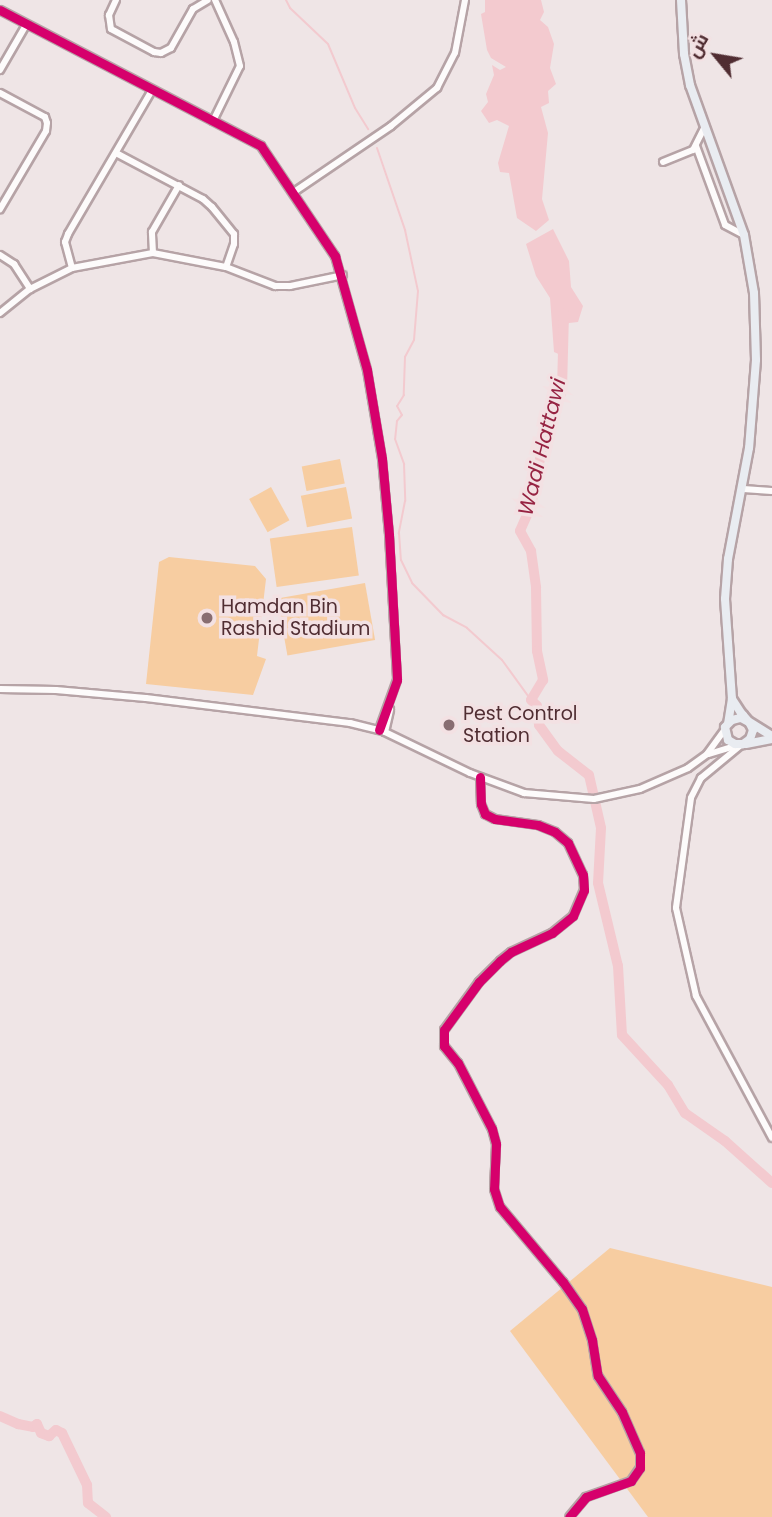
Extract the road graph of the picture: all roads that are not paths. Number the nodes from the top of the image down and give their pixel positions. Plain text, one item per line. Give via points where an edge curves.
1 (116, 0) edge
2 (208, 0) edge
3 (215, 0) edge
4 (465, 0) edge
5 (681, 0) edge
6 (0, 10) edge
7 (26, 25) junction
8 (0, 71) edge
9 (152, 90) junction
10 (0, 93) edge
11 (213, 121) junction
12 (704, 128) junction
13 (696, 146) junction
14 (116, 153) junction
15 (663, 162) dead end
16 (179, 185) junction
17 (294, 192) junction
18 (0, 209) edge
19 (744, 235) junction
20 (153, 253) junction
21 (0, 255) edge
22 (226, 267) junction
23 (72, 268) junction
24 (343, 275) junction
25 (30, 289) junction
26 (0, 313) edge
27 (743, 489) junction
28 (772, 491) edge
29 (0, 689) edge
30 (732, 699) junction
31 (749, 722) junction
32 (727, 725) junction
33 (382, 731) junction
34 (772, 738) edge
35 (741, 745) junction
36 (707, 754) junction
37 (481, 777) junction
38 (772, 1138) edge
39 (569, 1517) edge

1 - 2 street via 109,15 111,29 162,53 171,48 193,9
3 - 11 street via 240,66
4 - 17 street via 455,53 437,88 391,126
5 - 12 main road via 686,67
6 - 7 street
7 - 8 street
7 - 9 street
9 - 11 street
9 - 14 street
10 - 18 street via 45,117 47,123
11 - 17 street via 261,146
12 - 13 street
12 - 19 main road
13 - 15 street
13 - 19 street via 724,223
14 - 16 street
14 - 23 street via 65,242
16 - 20 street via 152,232
16 - 22 street via 203,199 229,226 234,244
17 - 24 street
19 - 27 main road via 753,284 756,346
20 - 22 street
20 - 23 street
21 - 25 street via 14,264
22 - 24 street via 275,286
23 - 25 street
24 - 33 street via 367,370 382,459 397,680
25 - 26 street
27 - 28 street
27 - 30 main road via 725,599
29 - 33 street via 57,690 280,712
30 - 31 main road
30 - 32 main road
31 - 32 main road via 736,718
31 - 34 main road
31 - 35 main road via 752,735
32 - 35 main road via 728,740
32 - 36 street
33 - 37 street
34 - 35 main road
35 - 36 street
35 - 38 street via 701,778 691,798 676,908 696,996
36 - 37 street via 688,768 640,789 594,799 524,793
37 - 39 street via 485,814 555,832 568,843 583,875 584,890 573,916 500,961 444,1030 444,1046 458,1063 492,1129 500,1207 582,1309 598,1376 622,1412 640,1453 640,1468 631,1481 586,1497

